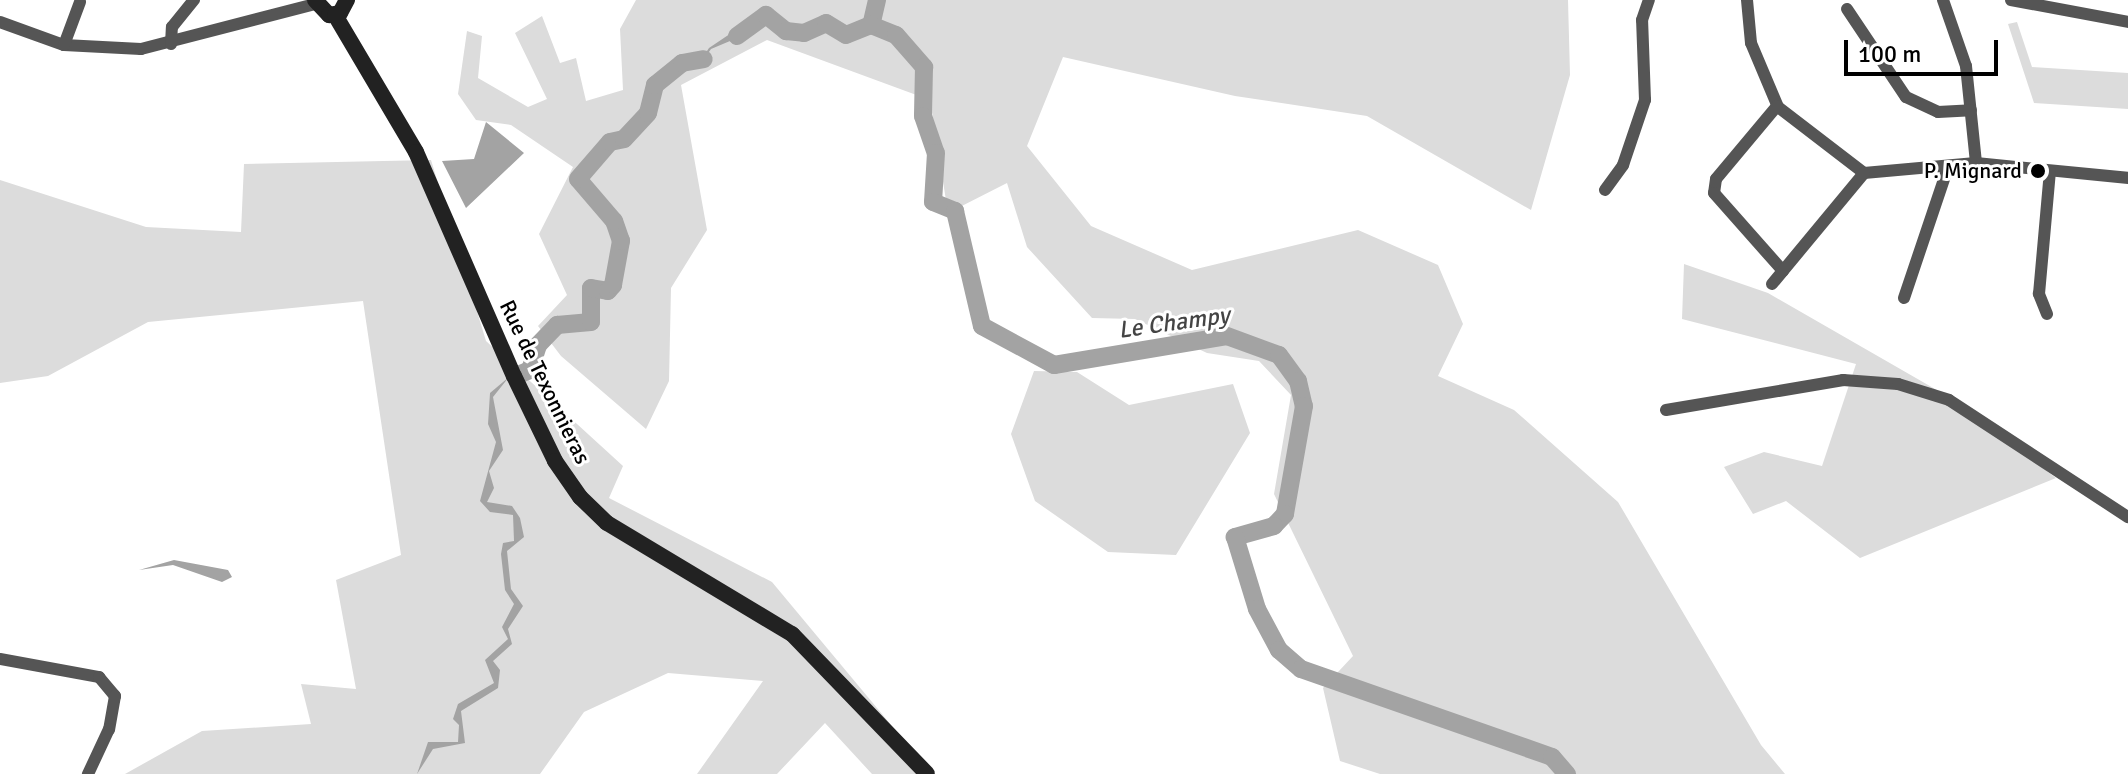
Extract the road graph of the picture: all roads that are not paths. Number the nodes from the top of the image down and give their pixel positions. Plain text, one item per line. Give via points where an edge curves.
1 (194, 0) edge
2 (347, 0) edge
3 (1649, 0) edge
4 (1747, 0) edge
5 (1943, 0) edge
6 (2011, 0) edge
7 (80, 2) edge
8 (315, 2) edge
9 (1847, 9) dead end
10 (335, 15) junction
11 (0, 22) edge
12 (2128, 22) edge
13 (171, 44) junction
14 (64, 45) junction
15 (1777, 106) junction
16 (1971, 110) junction
17 (1976, 163) junction
18 (1947, 170) junction
19 (2050, 171) junction
20 (1864, 173) junction
21 (2128, 178) edge
22 (1605, 190) dead end
23 (1783, 271) junction
24 (1772, 284) dead end
25 (1904, 298) dead end
26 (2047, 314) dead end
27 (1666, 410) dead end
28 (2128, 517) edge
29 (0, 659) edge
30 (88, 774) edge
31 (927, 774) edge

1 - 13 street via 172,27
2 - 10 main road
3 - 22 street via 1642,20 1645,100 1623,165
4 - 15 street via 1751,43
5 - 16 street via 1966,66
6 - 12 street
7 - 14 street
8 - 10 main road
8 - 13 street
9 - 16 street via 1906,97 1938,112
10 - 31 main road, Rue de Texonnieras via 416,152 535,418 580,497 607,523 792,634
11 - 14 street
13 - 14 street via 118,50
15 - 20 street
15 - 23 street via 1716,179 1714,193
16 - 17 street
17 - 18 street
17 - 19 street
18 - 20 street
18 - 25 street
19 - 21 street
19 - 26 street via 2039,294
20 - 23 street
23 - 24 street
27 - 28 street via 1843,380 1898,384 1949,400
29 - 30 street via 99,677 115,696 109,729

